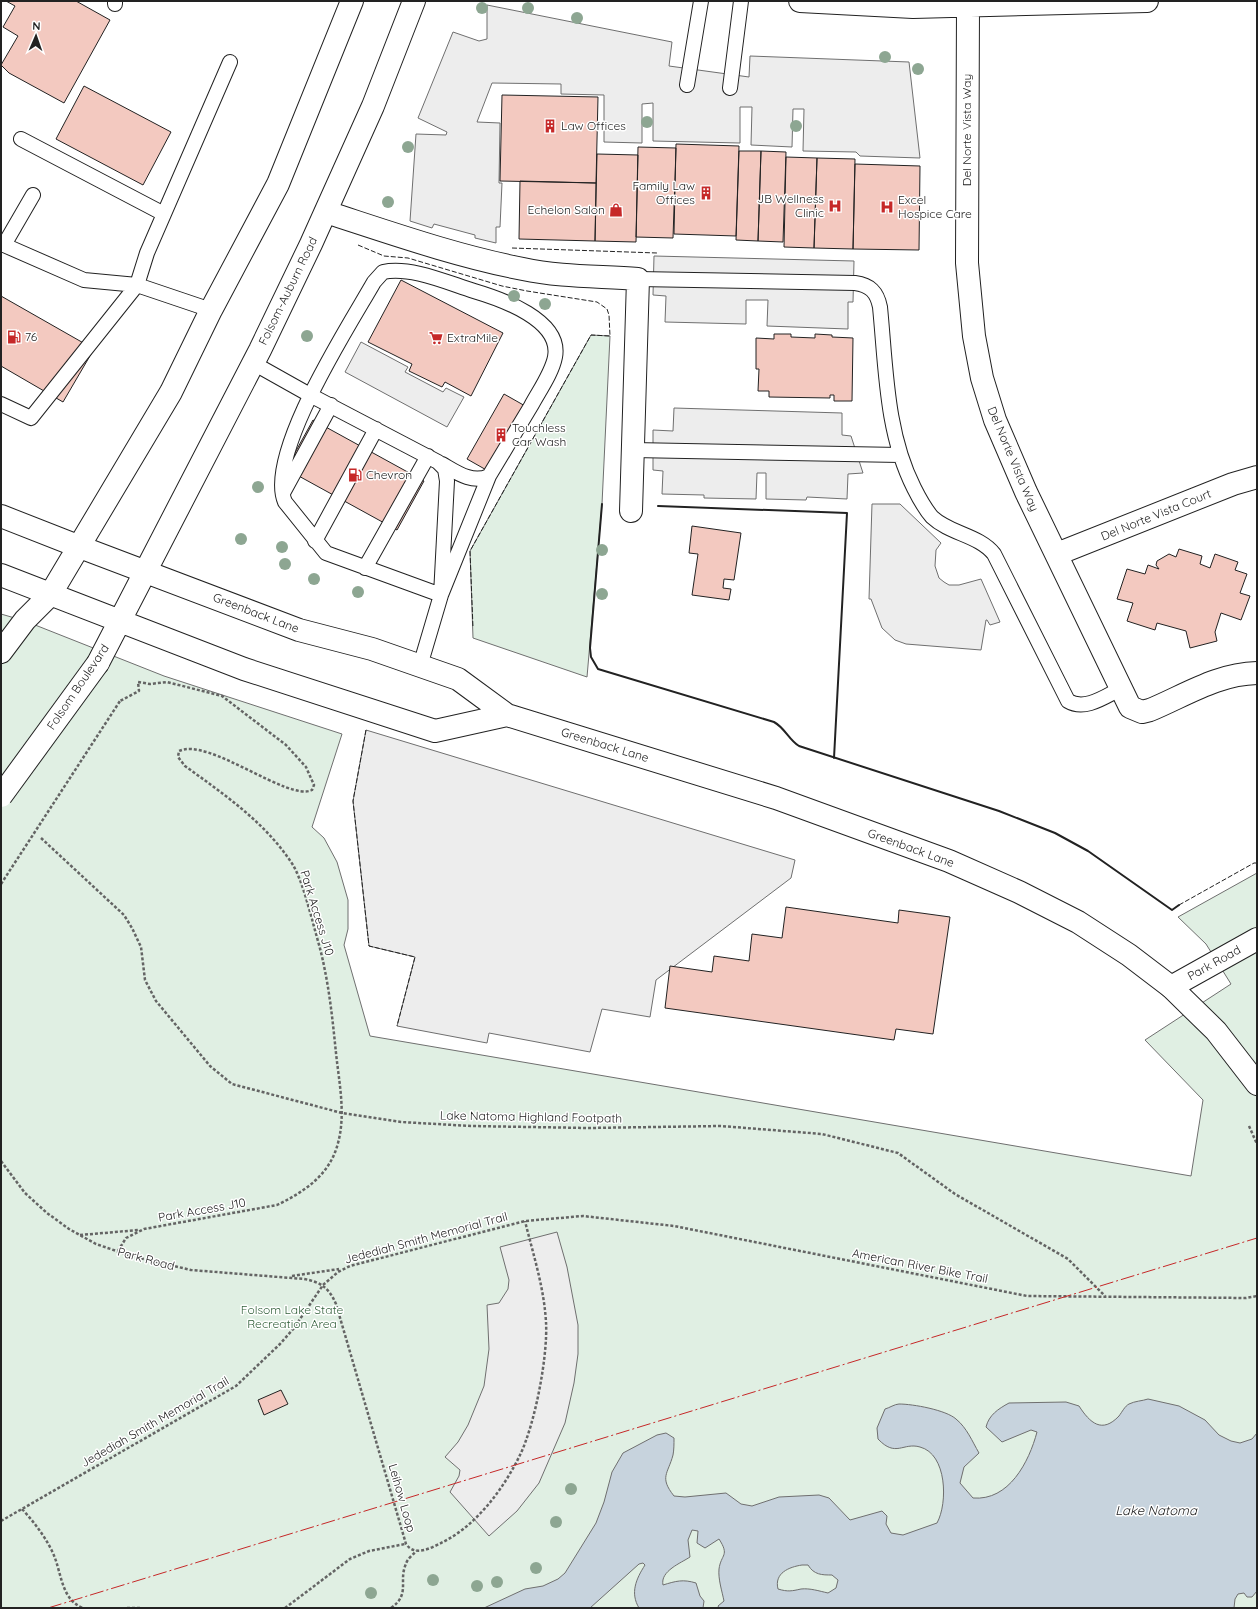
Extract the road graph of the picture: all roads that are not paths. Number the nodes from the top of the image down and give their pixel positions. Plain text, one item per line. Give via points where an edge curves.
1 (352, 1) edge
2 (414, 1) edge
3 (701, 1) edge
4 (741, 1) edge
5 (800, 1) edge
6 (1147, 1) edge
7 (968, 7) junction
8 (230, 62) dead end
9 (687, 85) dead end
10 (730, 88) dead end
11 (21, 139) dead end
12 (33, 195) dead end
13 (326, 212) junction
14 (164, 214) junction
15 (3, 246) edge
16 (638, 279) junction
17 (137, 285) junction
18 (211, 310) junction
19 (253, 362) junction
20 (310, 395) junction
21 (1, 404) edge
22 (331, 405) junction
23 (376, 429) junction
24 (633, 450) junction
25 (900, 455) junction
26 (428, 456) junction
27 (442, 464) junction
28 (489, 476) junction
29 (1257, 477) edge
30 (282, 495) junction
31 (631, 510) dead end
32 (1, 516) edge
33 (315, 541) junction
34 (80, 548) junction
35 (1056, 554) junction
36 (365, 568) junction
37 (143, 572) junction
38 (1, 575) edge
39 (50, 595) junction
40 (441, 596) junction
41 (120, 622) junction
42 (1, 652) edge
43 (420, 666) junction
44 (1257, 673) edge
45 (1120, 689) junction
46 (508, 715) junction
47 (1, 796) edge
48 (1257, 940) edge
49 (1171, 987) junction
50 (1257, 1084) edge

1 - 18 main road via 278,184
2 - 13 main road, Folsom-Auburn Road via 373,106
3 - 9 lane
4 - 10 lane
5 - 7 main road
6 - 7 main road
7 - 35 main road, Del Norte Vista Way via 967,263 974,336 982,378 995,420
8 - 14 lane
11 - 14 lane
12 - 15 lane
13 - 16 main road via 448,251 523,269 550,274
13 - 19 main road, Folsom-Auburn Road
14 - 17 lane via 147,253
15 - 17 lane via 84,280
16 - 24 main road
16 - 25 lane via 856,283 868,287 876,295 880,307 890,407
17 - 18 lane
17 - 21 lane via 31,418
18 - 34 main road via 171,392
19 - 20 lane
19 - 37 main road, Folsom-Auburn Road
20 - 22 lane
20 - 28 lane via 374,282 384,272 403,270 518,308 542,323 553,342 555,355 538,393
20 - 30 lane via 289,442
22 - 23 lane
22 - 30 lane
23 - 26 lane
23 - 33 lane
24 - 25 lane
24 - 31 main road
25 - 45 lane via 919,497 931,516 942,525 983,545 994,554 1068,701 1085,705
26 - 27 lane
26 - 36 lane
27 - 28 lane via 468,478 477,480
27 - 40 lane via 447,481
28 - 40 lane
29 - 35 main road, Del Norte Vista Court via 1233,484
30 - 33 lane
32 - 34 main road, Greenback Lane
33 - 36 lane via 330,555
34 - 37 main road, Greenback Lane
34 - 39 main road
35 - 45 main road, Del Norte Vista Way
36 - 40 lane
37 - 41 main road, Folsom Boulevard
37 - 43 main road, Greenback Lane via 299,630 372,649
38 - 39 main road, Greenback Lane
39 - 41 main road, Greenback Lane
39 - 42 main road via 25,620
40 - 43 lane
41 - 46 main road, Greenback Lane via 244,669 435,731
41 - 47 main road, Folsom Boulevard, bridge via 98,663
43 - 46 main road, Greenback Lane via 458,679
44 - 45 main road, Del Norte Vista Way via 1216,680 1168,703 1142,712 1128,705
46 - 49 main road, Greenback Lane via 776,798 949,862 1019,892 1078,922 1129,955
48 - 49 main road, Park Road
49 - 50 main road, Greenback Lane via 1216,1031

